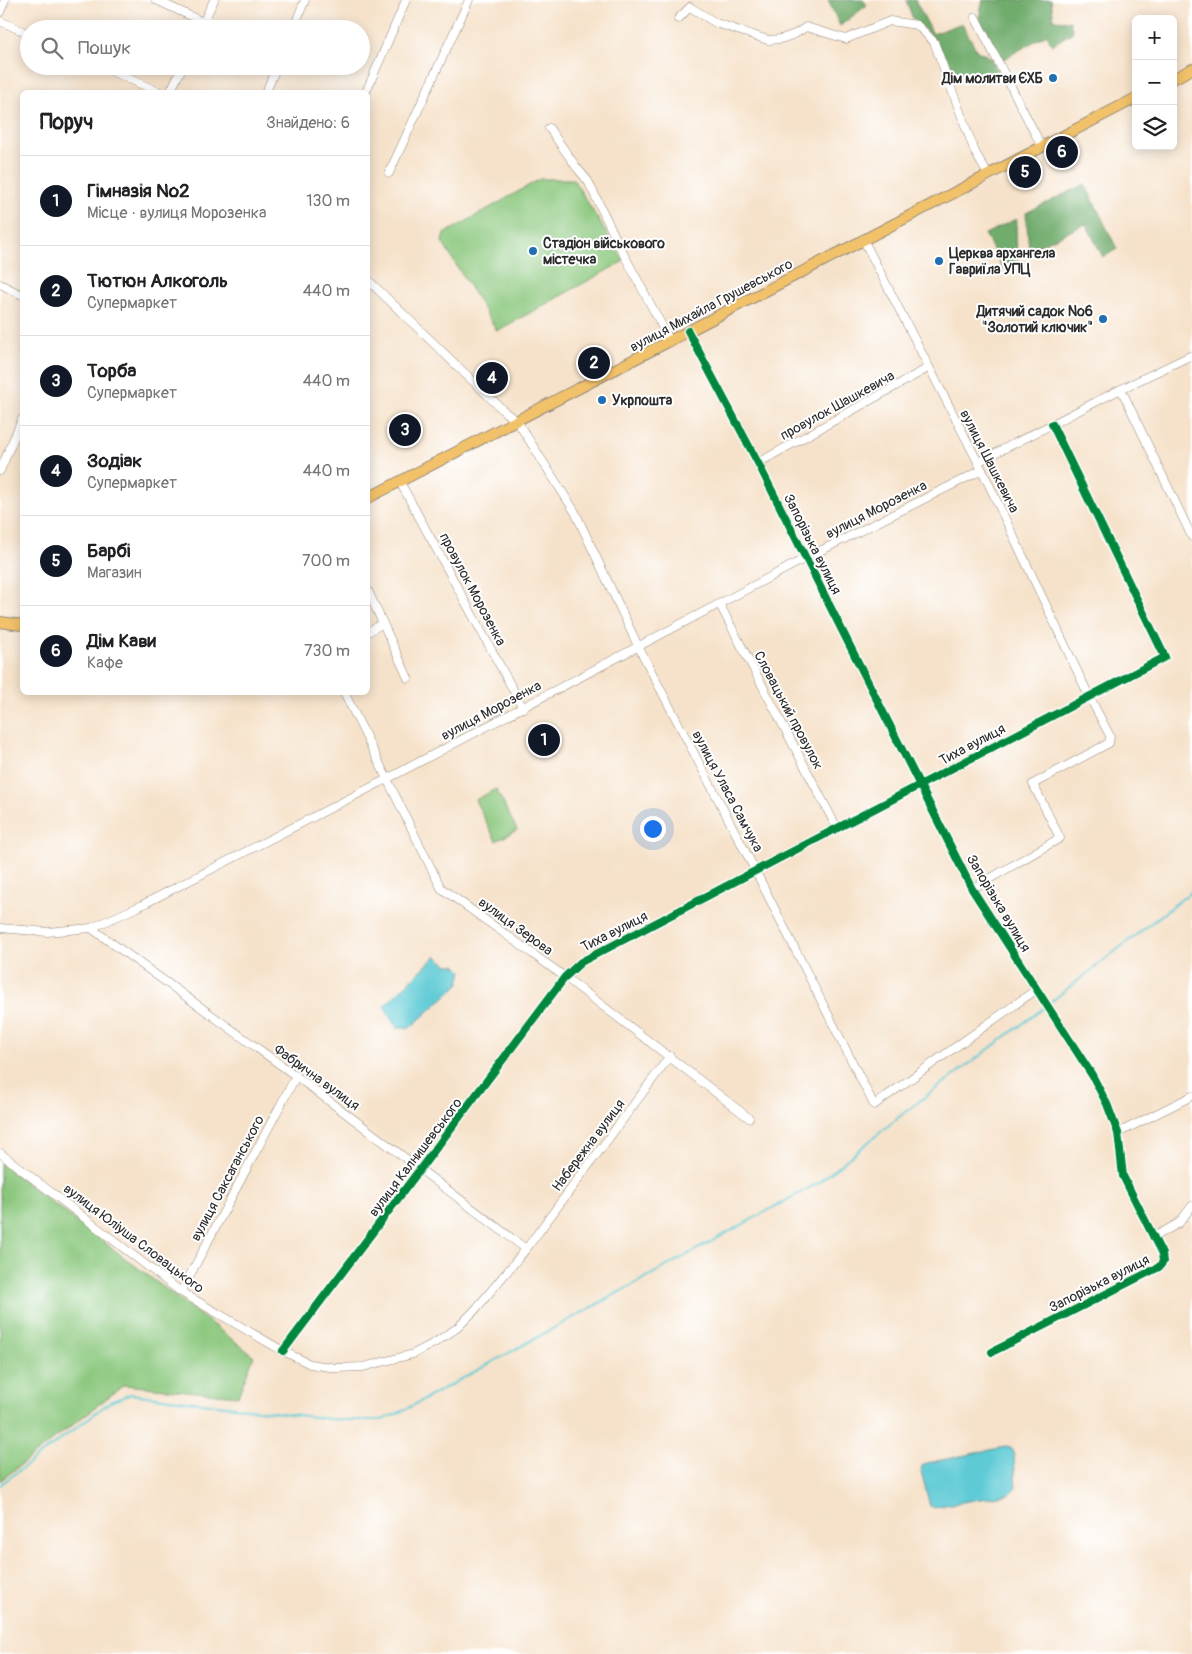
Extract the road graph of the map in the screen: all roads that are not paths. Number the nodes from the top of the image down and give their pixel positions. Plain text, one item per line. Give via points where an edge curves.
1 (6, 0) edge
2 (156, 0) edge
3 (214, 0) edge
4 (305, 0) edge
5 (406, 0) edge
6 (469, 0) edge
7 (0, 12) edge
8 (975, 17) dead end
9 (678, 19) dead end
10 (191, 20) edge
11 (205, 20) edge
12 (297, 20) edge
13 (0, 21) edge
14 (20, 30) edge
15 (1192, 69) edge
16 (120, 75) edge
17 (178, 75) edge
18 (273, 75) edge
19 (1177, 77) edge
20 (154, 90) edge
21 (171, 90) edge
22 (267, 90) edge
23 (367, 90) edge
24 (1132, 100) edge
25 (549, 128) dead end
26 (1042, 147) junction
27 (389, 173) dead end
28 (988, 175) junction
29 (863, 239) junction
30 (370, 282) edge
31 (0, 284) edge
32 (20, 294) edge
33 (688, 331) junction
34 (670, 341) junction
35 (1192, 355) edge
36 (928, 368) junction
37 (1121, 389) junction
38 (517, 420) junction
39 (20, 424) edge
40 (1052, 424) junction
41 (978, 462) junction
42 (758, 463) junction
43 (982, 470) junction
44 (0, 471) edge
45 (400, 482) junction
46 (370, 497) edge
47 (1192, 537) edge
48 (806, 558) junction
49 (370, 595) edge
50 (720, 605) junction
51 (0, 622) edge
52 (383, 623) junction
53 (20, 625) edge
54 (370, 631) edge
55 (638, 646) junction
56 (408, 678) dead end
57 (345, 695) edge
58 (1089, 696) junction
59 (523, 708) junction
60 (387, 779) junction
61 (921, 785) junction
62 (837, 828) junction
63 (756, 872) junction
64 (972, 888) junction
65 (0, 928) edge
66 (91, 928) junction
67 (565, 977) junction
68 (1037, 989) junction
69 (670, 1056) junction
70 (296, 1076) junction
71 (1192, 1097) edge
72 (749, 1118) dead end
73 (1118, 1133) junction
74 (0, 1152) edge
75 (422, 1169) junction
76 (1192, 1206) edge
77 (1154, 1236) junction
78 (526, 1249) junction
79 (181, 1292) junction
80 (283, 1351) junction
81 (992, 1352) dead end

1 - 7 street
2 - 10 street
3 - 11 street
4 - 12 street
5 - 23 street
6 - 27 street
8 - 26 street
9 - 28 street via 690,7 716,24 768,40 781,39 806,28 846,39 890,21 916,26 934,42 975,152
13 - 14 street
15 - 19 main road
16 - 20 street
17 - 21 street
18 - 22 street
24 - 26 main road, вулиця Михайла Грушевського
25 - 34 street via 588,182
26 - 28 main road, вулиця Михайла Грушевського
28 - 29 main road, вулиця Михайла Грушевського
29 - 33 main road, вулиця Михайла Грушевського
29 - 36 street, вулиця Шашкевича
30 - 38 street, вулиця Уласа Самчука
31 - 32 street
33 - 34 main road, вулиця Михайла Грушевського
33 - 42 street, Запорізька вулиця
34 - 38 main road, вулиця Михайла Грушевського
35 - 37 street
36 - 41 street, вулиця Шашкевича
36 - 42 street, провулок Шашкевича
37 - 40 street
37 - 47 street
38 - 45 main road, вулиця Михайла Грушевського
38 - 55 street, вулиця Уласа Самчука via 575,512
39 - 44 street
40 - 41 street
40 - 58 street, Тиха вулиця via 1165,657
41 - 43 street, вулиця Шашкевича
42 - 48 street, Запорізька вулиця
43 - 48 street, вулиця Морозенка
43 - 58 street, вулиця Шашкевича
45 - 46 main road, вулиця Михайла Грушевського
45 - 59 street, провулок Морозенка
48 - 50 street, вулиця Морозенка
48 - 61 street, Запорізька вулиця
49 - 52 street
50 - 55 street, вулиця Морозенка
50 - 62 street, Словацький провулок
51 - 53 main road
52 - 54 street
52 - 56 street
55 - 59 street, вулиця Морозенка
55 - 63 street, вулиця Уласа Самчука
57 - 60 street, вулиця Зерова
58 - 61 street, Тиха вулиця
58 - 64 street, вулиця Шашкевича via 1110,736 1109,743 1033,784 1060,838
59 - 60 street, вулиця Морозенка
60 - 66 street, вулиця Морозенка via 138,908
60 - 67 street, вулиця Зерова via 441,888
61 - 62 street, Тиха вулиця
61 - 64 street, Запорізька вулиця
62 - 63 street, Тиха вулиця
63 - 67 street, Тиха вулиця via 581,962
63 - 68 street, вулиця Уласа Самчука via 874,1105
64 - 68 street, Запорізька вулиця
65 - 66 street, вулиця Морозенка via 46,932
66 - 70 street, Фабрична вулиця
67 - 69 street, вулиця Зерова
67 - 75 street, вулиця Калнишевського
68 - 73 street, Запорізька вулиця via 1092,1075
69 - 72 street, вулиця Зерова
69 - 78 street, Набережна вулиця
70 - 75 street, Фабрична вулиця
70 - 79 street, вулиця Саксаганського
71 - 73 street
73 - 77 street, Запорізька вулиця via 1124,1176
74 - 79 street, вулиця Юліуша Словацького
75 - 78 street, Фабрична вулиця
75 - 80 street, вулиця Калнишевського
76 - 77 street via 1179,1223
77 - 81 street, Запорізька вулиця via 1163,1258 1159,1267
78 - 80 street, Набережна вулиця via 456,1328 413,1354 363,1367 336,1368 310,1364
79 - 80 street, вулиця Юліуша Словацького

